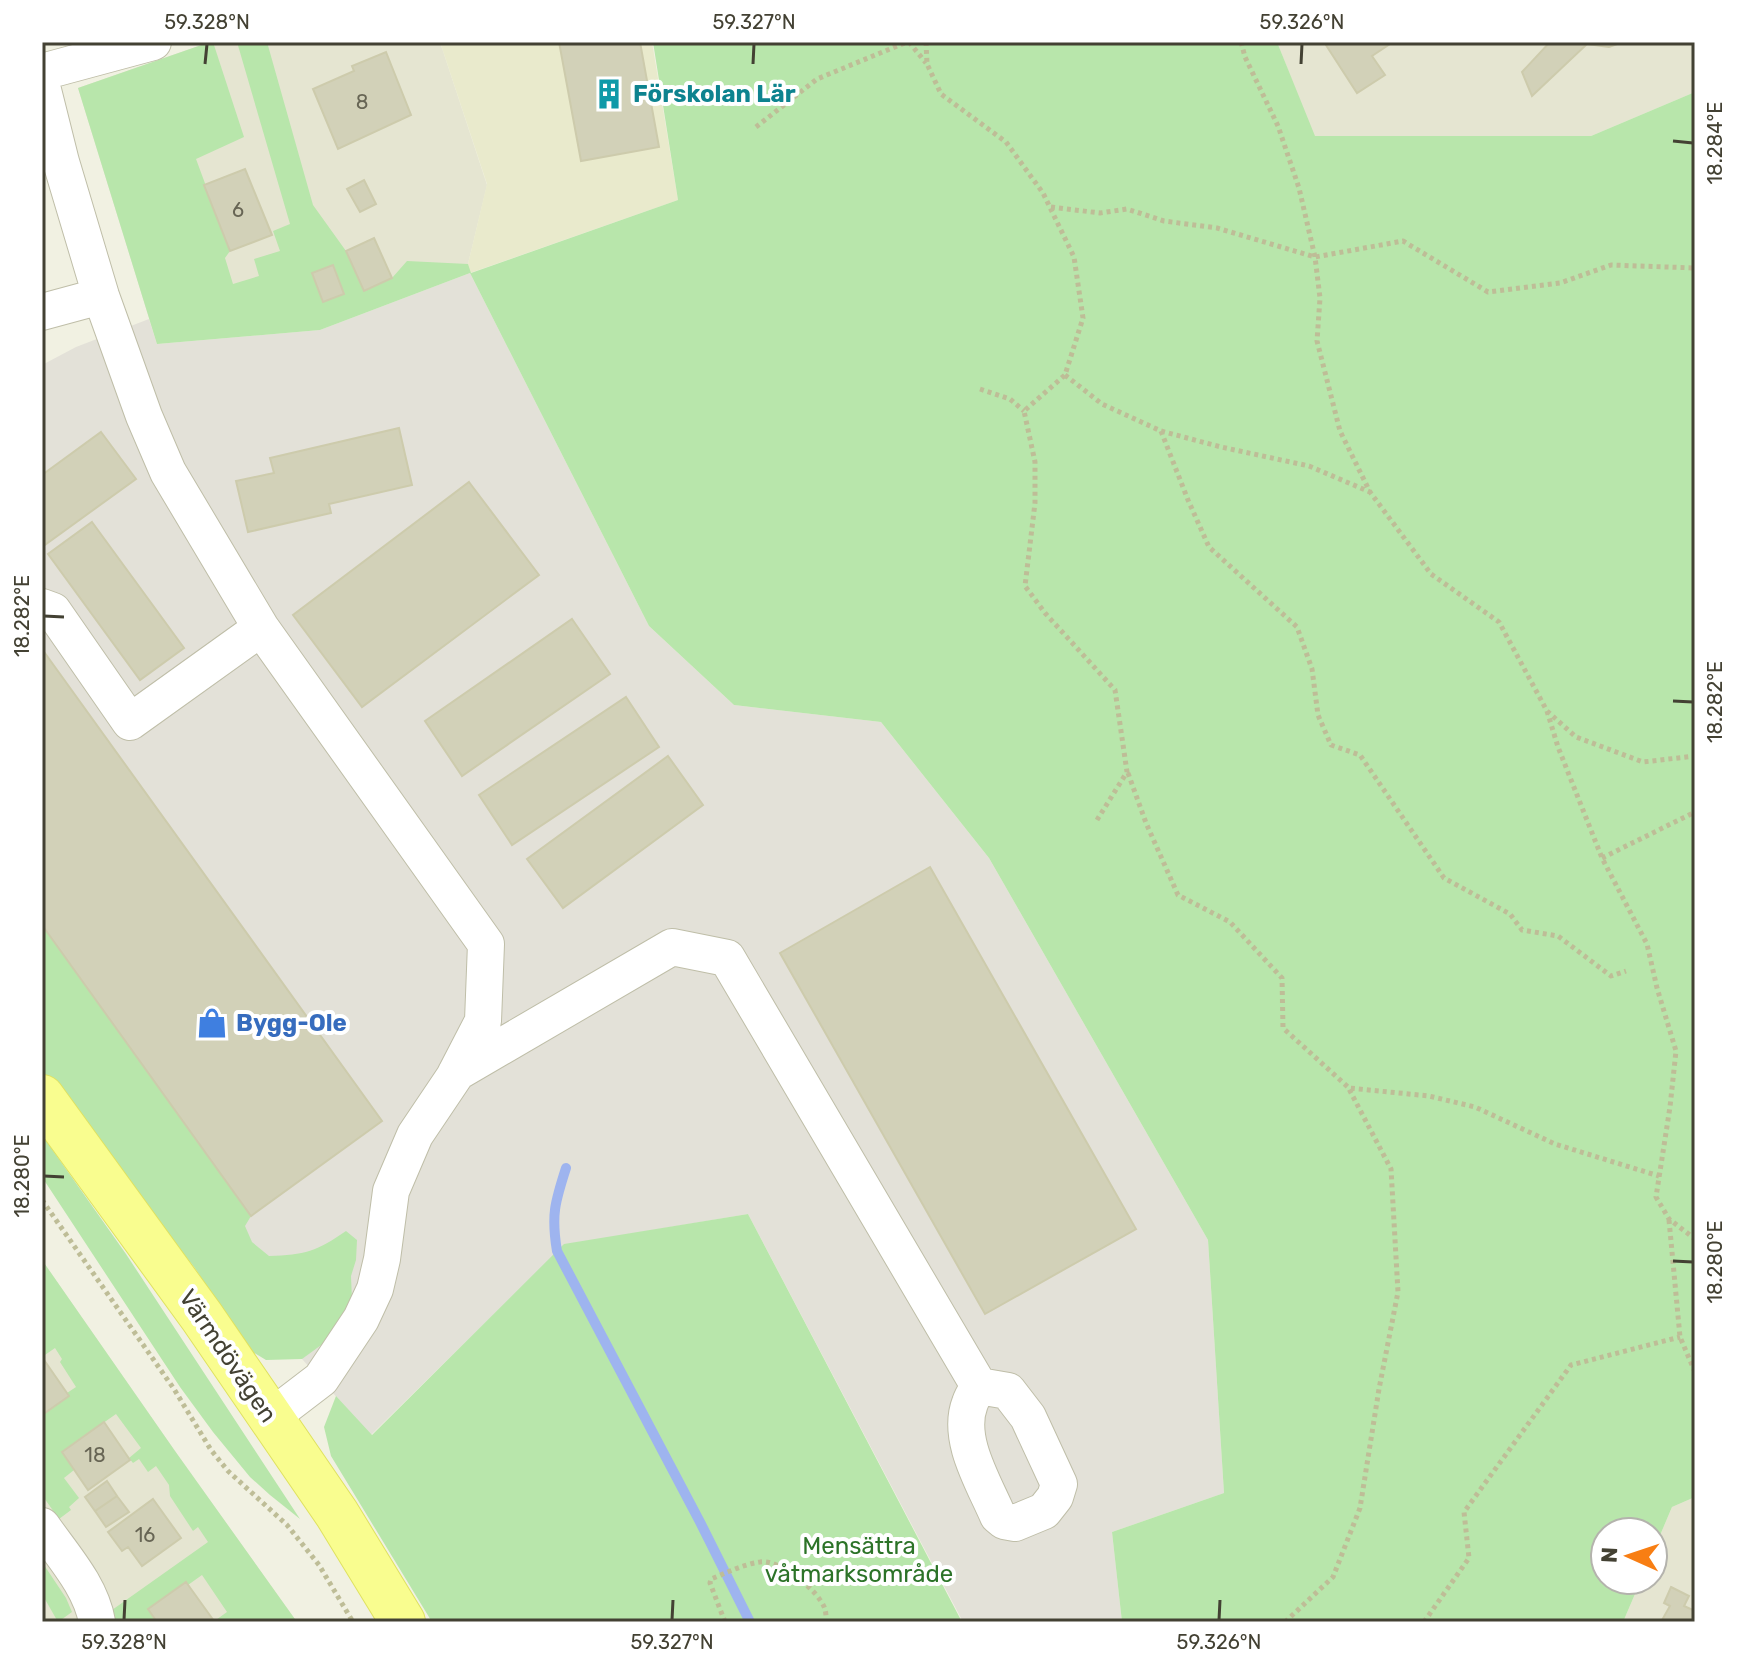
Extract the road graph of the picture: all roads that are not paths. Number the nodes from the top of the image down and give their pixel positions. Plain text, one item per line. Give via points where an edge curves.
1 (153, 42) edge
2 (42, 72) edge
3 (42, 86) edge
4 (101, 296) junction
5 (42, 312) edge
6 (42, 607) edge
7 (261, 628) junction
8 (456, 1073) junction
9 (42, 1097) edge
10 (979, 1386) dead end
11 (270, 1418) junction
12 (42, 1526) edge
13 (97, 1622) edge
14 (403, 1622) edge

1 - 2 street
3 - 4 street
4 - 5 street
4 - 7 street via 168,472
6 - 7 street via 53,611 130,722
7 - 8 street via 486,944 483,1021
8 - 10 street via 672,947 727,958
8 - 11 street via 415,1135 391,1191 375,1289 361,1319 321,1379
9 - 11 main road, Värmdövägen
11 - 14 main road, Värmdövägen
12 - 13 street via 81,1582

